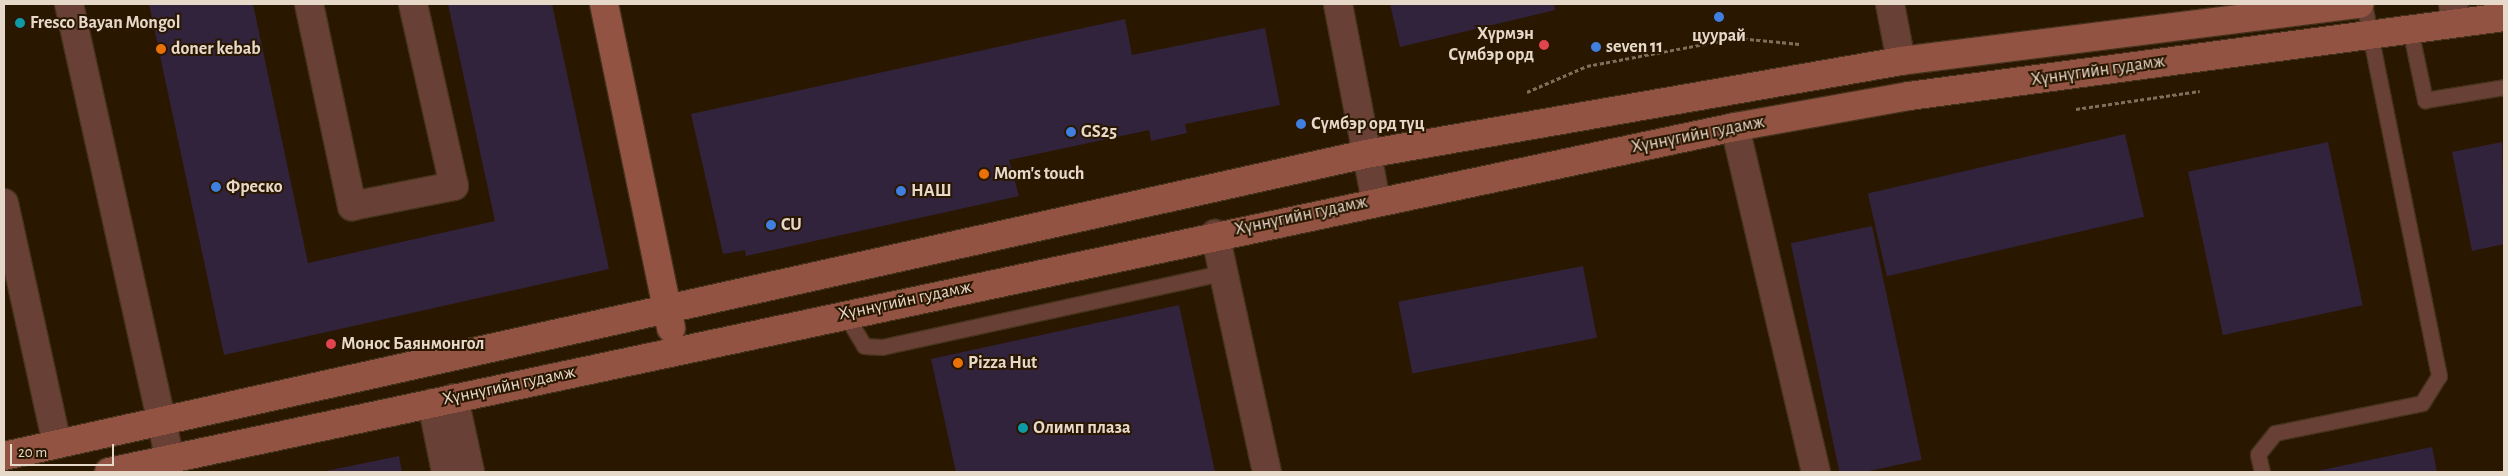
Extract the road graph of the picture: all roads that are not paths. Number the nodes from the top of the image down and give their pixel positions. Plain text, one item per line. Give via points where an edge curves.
1 (69, 4) edge
2 (309, 4) edge
3 (413, 4) edge
4 (604, 4) edge
5 (1338, 4) edge
6 (1890, 4) edge
7 (2359, 4) edge
8 (2364, 4) edge
9 (2455, 13) edge
10 (2504, 16) edge
11 (2410, 29) junction
12 (2368, 35) junction
13 (1901, 60) junction
14 (2504, 87) edge
15 (1735, 127) junction
16 (1366, 154) junction
17 (1376, 201) junction
18 (4, 203) edge
19 (1215, 234) junction
20 (1222, 273) junction
21 (667, 311) junction
22 (845, 314) junction
23 (676, 350) junction
24 (443, 400) junction
25 (163, 421) junction
26 (57, 444) junction
27 (4, 456) edge
28 (170, 459) junction
29 (108, 472) edge
30 (446, 472) edge
31 (470, 472) edge
32 (1267, 472) edge
33 (1816, 472) edge
34 (2262, 472) edge

1 - 25 street
2 - 3 street via 352,206 454,186
4 - 21 main road
5 - 16 street
6 - 13 street
7 - 13 main road, Хүннүгийн гудамж
8 - 12 lane
9 - 10 main road, Хүннүгийн гудамж
9 - 11 main road, Хүннүгийн гудамж
11 - 12 main road, Хүннүгийн гудамж
11 - 14 lane via 2424,100
12 - 15 main road, Хүннүгийн гудамж via 1909,96
12 - 34 lane via 2439,376 2422,403 2276,433 2258,454
13 - 16 main road, Хүннүгийн гудамж
15 - 17 main road, Хүннүгийн гудамж
15 - 33 street
16 - 17 street
16 - 21 main road, Хүннүгийн гудамж
17 - 19 main road, Хүннүгийн гудамж
18 - 26 street
19 - 20 street
19 - 22 main road, Хүннүгийн гудамж
20 - 22 lane via 882,347 864,346
20 - 32 street
21 - 23 main road
21 - 25 main road, Хүннүгийн гудамж
22 - 23 main road, Хүннүгийн гудамж
23 - 24 main road, Хүннүгийн гудамж
24 - 28 main road, Хүннүгийн гудамж
24 - 30 street
24 - 31 street
25 - 26 main road, Хүннүгийн гудамж
25 - 28 street
26 - 27 main road, Хүннүгийн гудамж
28 - 29 main road, Хүннүгийн гудамж

